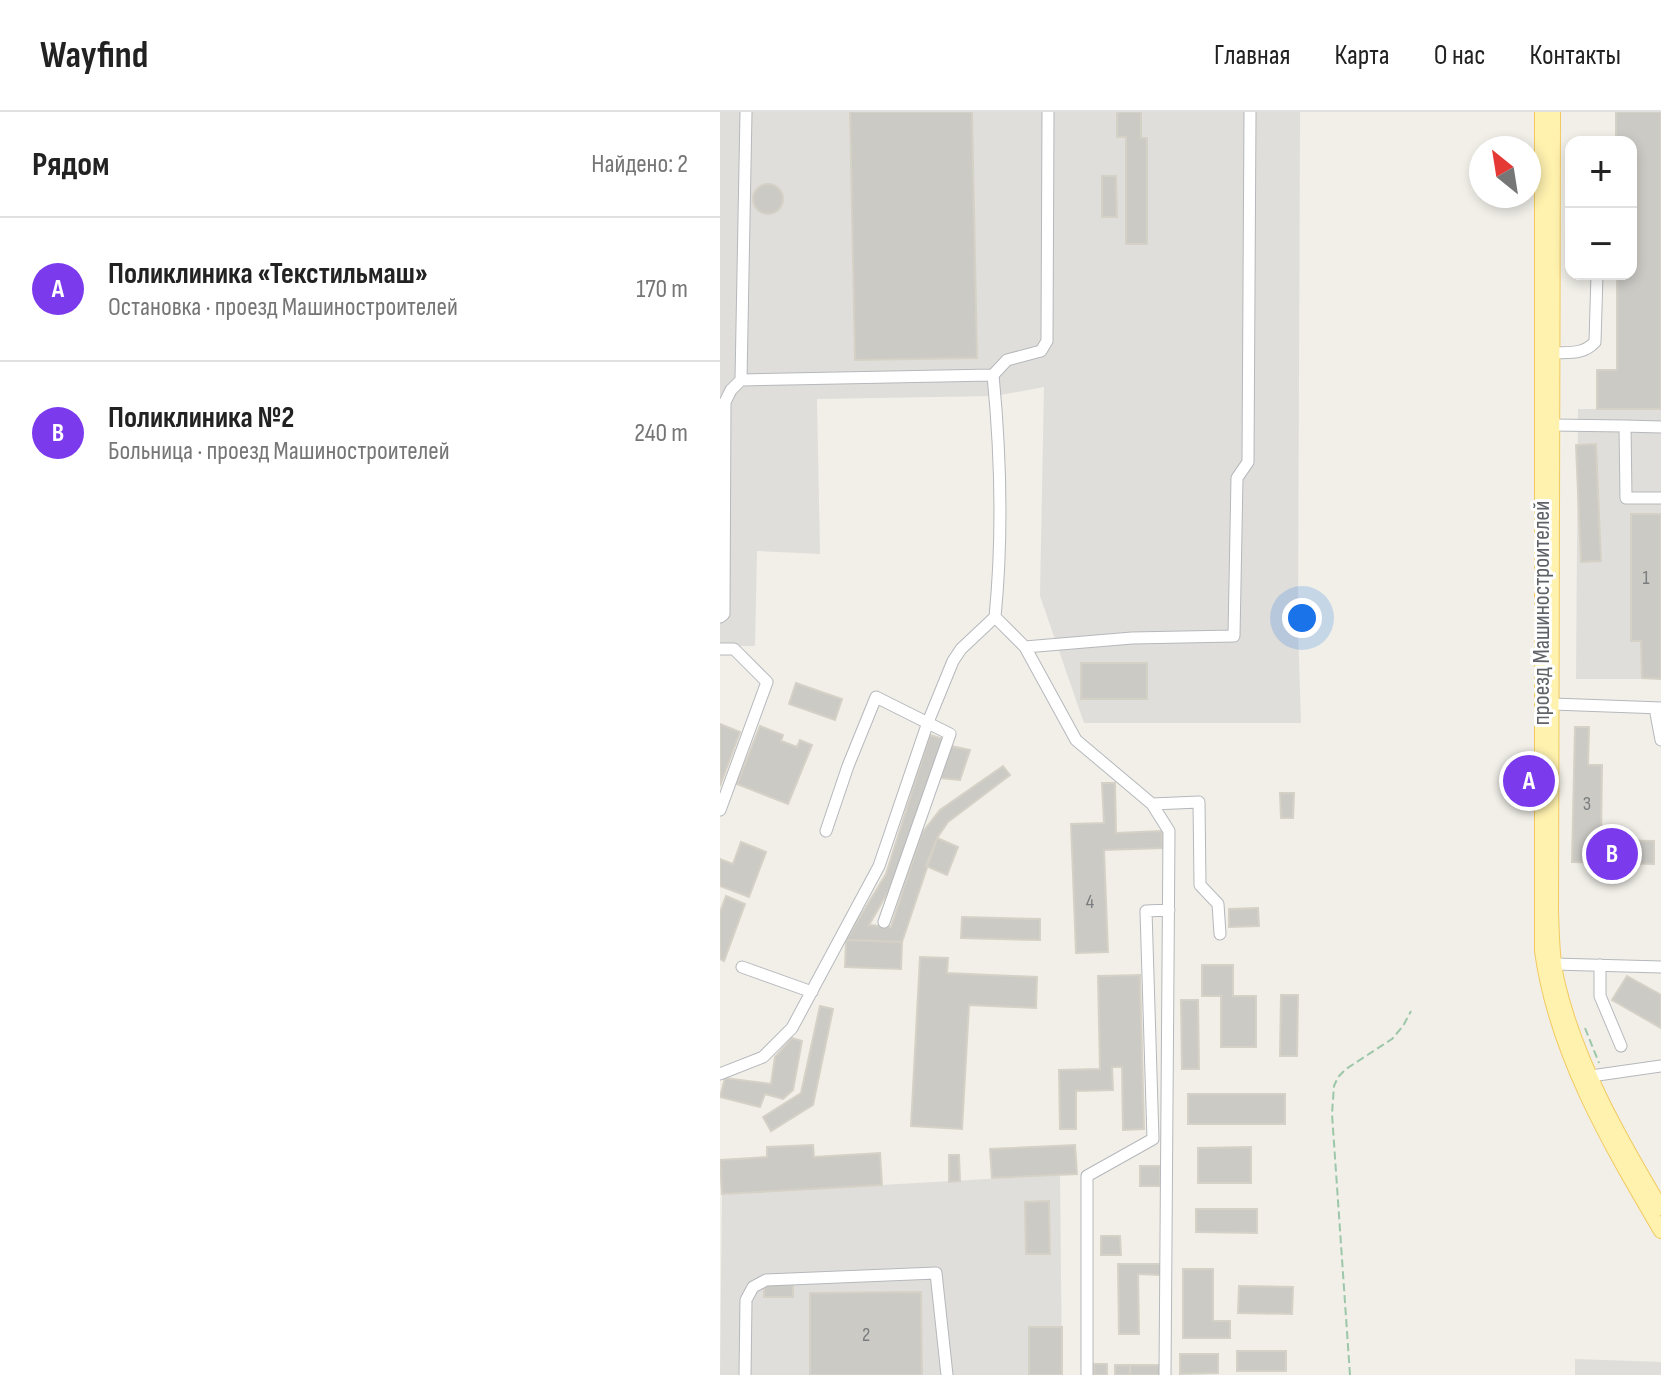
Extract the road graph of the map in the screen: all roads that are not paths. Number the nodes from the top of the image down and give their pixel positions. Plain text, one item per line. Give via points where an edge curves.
1 (746, 112) edge
2 (1048, 112) edge
3 (1250, 112) edge
4 (1542, 112) edge
5 (1553, 112) edge
6 (1597, 280) edge
7 (1552, 353) junction
8 (993, 375) junction
9 (741, 380) junction
10 (1546, 425) junction
11 (1625, 426) junction
12 (1661, 427) edge
13 (1661, 498) edge
14 (720, 617) edge
15 (995, 617) junction
16 (1025, 647) junction
17 (720, 649) edge
18 (1547, 704) junction
19 (1658, 708) edge
20 (928, 722) junction
21 (1661, 740) edge
22 (1152, 804) junction
23 (720, 810) edge
24 (826, 831) dead end
25 (1169, 910) junction
26 (884, 922) dead end
27 (1220, 934) dead end
28 (1554, 964) junction
29 (1600, 965) junction
30 (742, 967) dead end
31 (1661, 967) edge
32 (812, 992) junction
33 (1621, 1046) dead end
34 (1661, 1066) edge
35 (720, 1074) edge
36 (1597, 1075) junction
37 (1661, 1208) edge
38 (1661, 1231) edge
39 (745, 1375) edge
40 (947, 1375) edge
41 (1087, 1375) edge
42 (1165, 1375) edge

1 - 9 lane
2 - 8 lane via 1047,341 1041,351 1007,360
3 - 16 lane via 1248,462 1237,478 1234,636
4 - 10 main road, проезд Машиностроителей
5 - 7 main road, проезд Машиностроителей
6 - 7 lane via 1595,342 1580,353
7 - 10 main road, проезд Машиностроителей
8 - 9 lane
8 - 15 lane via 1002,496
9 - 14 lane via 725,402
10 - 11 lane
10 - 18 main road, проезд Машиностроителей
11 - 12 lane
11 - 13 lane via 1626,498
15 - 16 lane
15 - 20 lane via 953,661
16 - 22 lane via 1076,740
17 - 23 lane via 734,649 767,682
18 - 19 lane
18 - 28 main road, проезд Машиностроителей
18 - 38 main road, проезд Машиностроителей via 1540,913 1546,984 1590,1103
19 - 21 lane
20 - 24 lane via 876,697
20 - 26 lane via 950,734
20 - 32 lane via 879,866
22 - 25 lane via 1169,831
22 - 27 lane via 1199,802 1200,885 1218,904
25 - 41 lane via 1146,911 1153,1139 1087,1176
25 - 42 lane
28 - 29 lane
28 - 36 main road, проезд Машиностроителей via 1566,1013
29 - 31 lane
29 - 33 lane via 1600,996
30 - 32 lane
32 - 35 lane via 792,1028 763,1057
34 - 36 lane
36 - 37 main road, проезд Машиностроителей via 1610,1118
39 - 40 lane via 746,1300 753,1287 766,1280 936,1273

